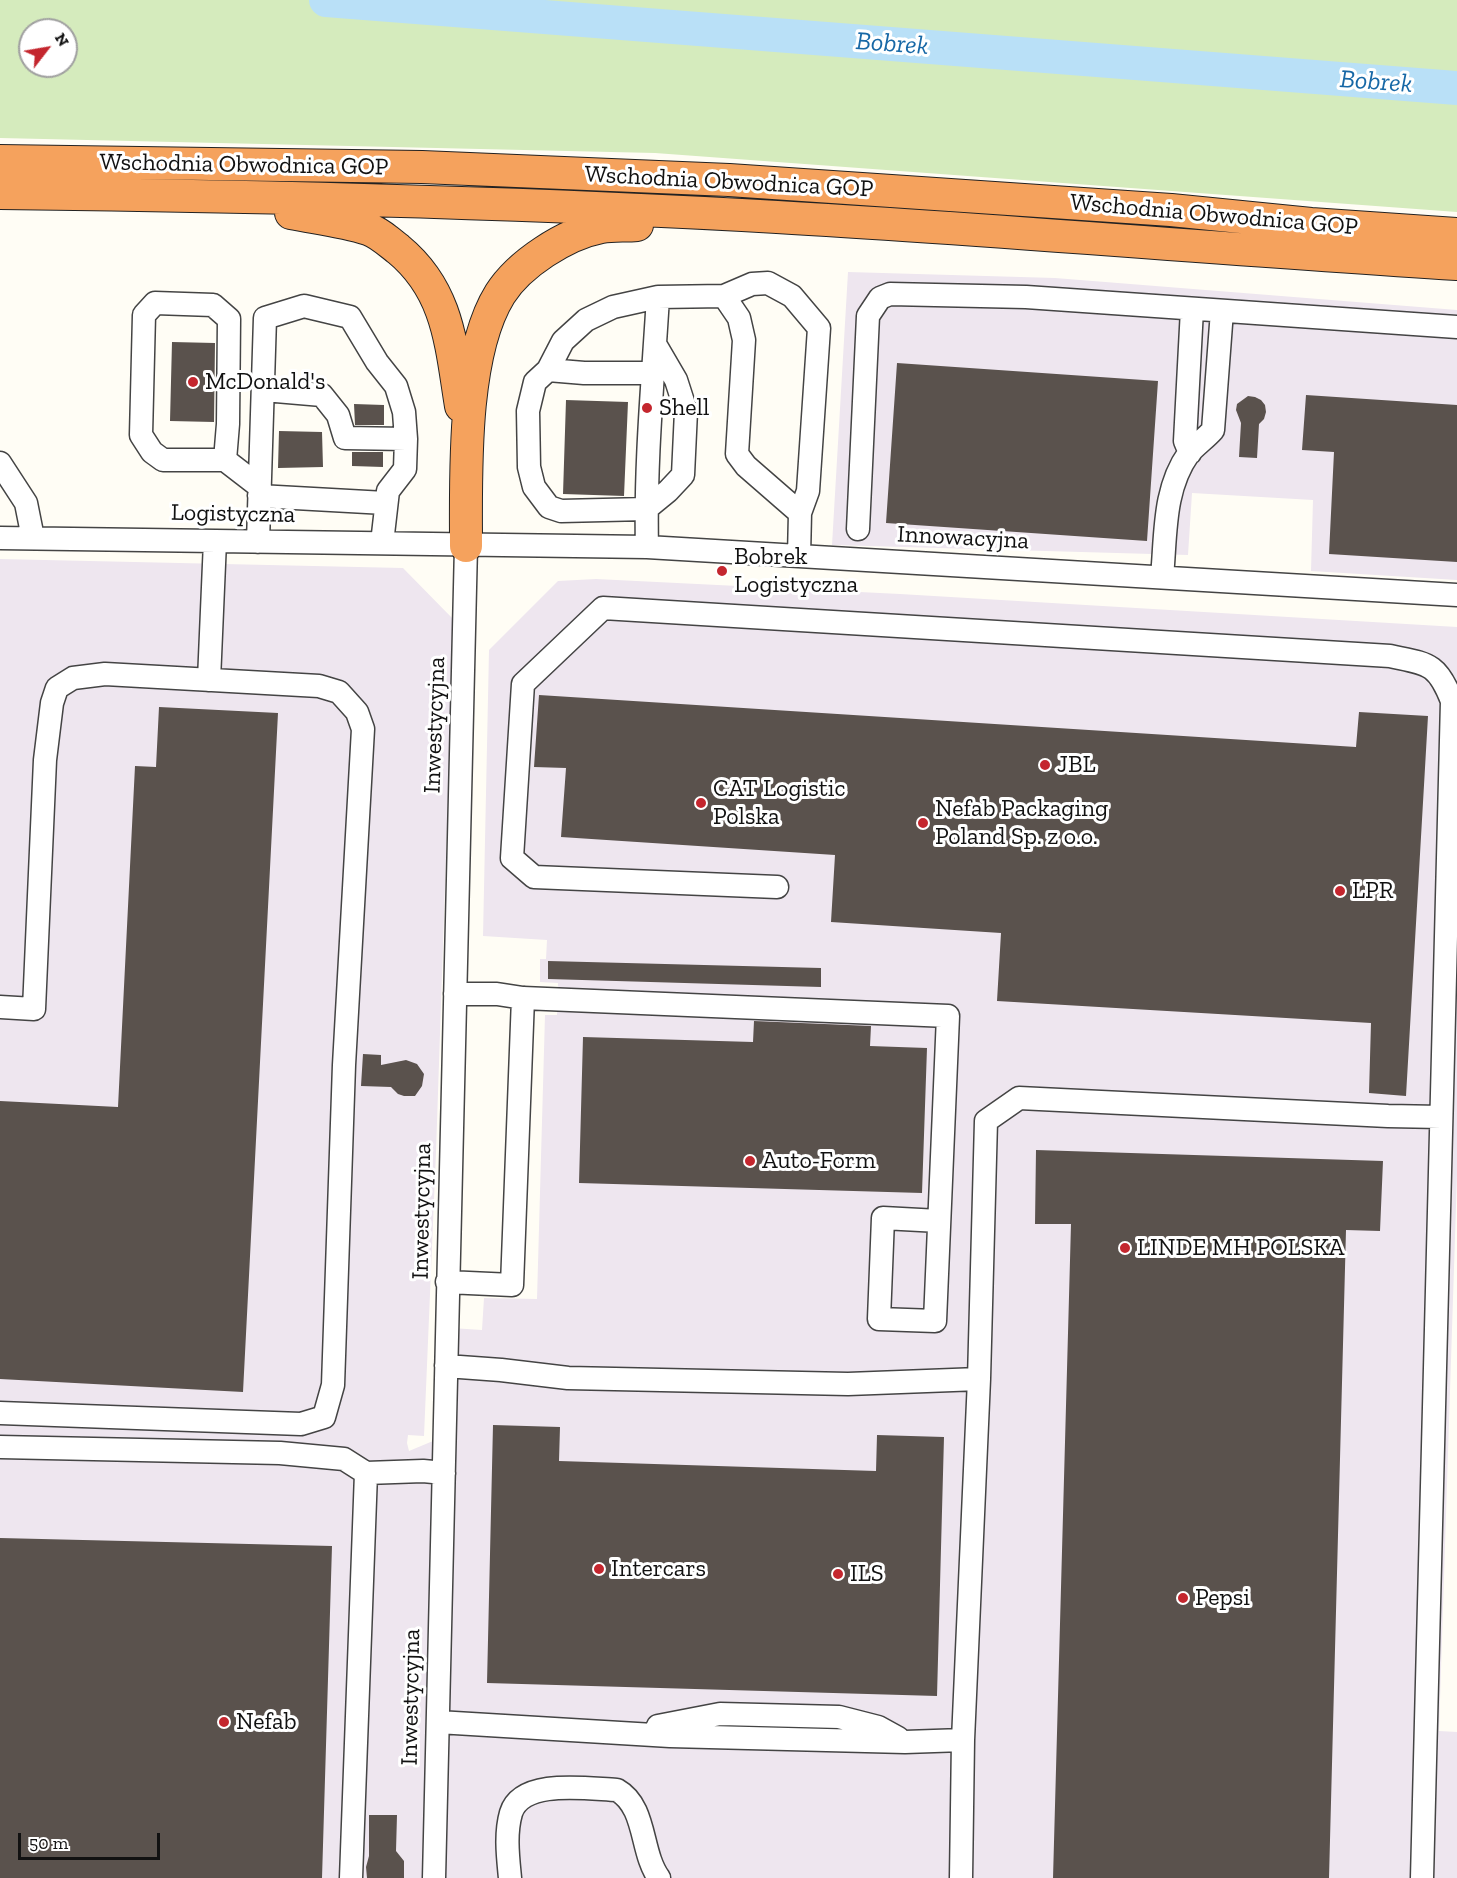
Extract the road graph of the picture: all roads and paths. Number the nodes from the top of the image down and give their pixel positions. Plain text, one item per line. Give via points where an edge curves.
1 (0, 161) edge
2 (0, 193) edge
3 (195, 195) junction
4 (776, 216) junction
5 (1457, 234) edge
6 (1457, 264) edge
7 (724, 296) junction
8 (658, 297) junction
9 (1192, 309) junction
10 (1222, 311) junction
11 (265, 318) junction
12 (229, 319) junction
13 (1457, 327) edge
14 (655, 344) junction
15 (548, 370) junction
16 (653, 373) junction
17 (264, 390) junction
18 (406, 439) junction
19 (467, 442) junction
20 (1190, 453) junction
21 (225, 460) junction
22 (0, 463) edge
23 (260, 491) junction
24 (385, 503) junction
25 (646, 509) junction
26 (800, 513) junction
27 (858, 529) dead end
28 (0, 538) edge
29 (33, 538) junction
30 (215, 541) junction
31 (258, 542) junction
32 (382, 543) junction
33 (466, 546) junction
34 (647, 547) junction
35 (799, 556) junction
36 (1162, 577) junction
37 (1457, 595) edge
38 (208, 680) junction
39 (777, 888) dead end
40 (454, 994) junction
41 (523, 998) junction
42 (0, 1007) edge
43 (1441, 1117) junction
44 (939, 1221) junction
45 (447, 1282) junction
46 (446, 1366) junction
47 (979, 1380) junction
48 (0, 1413) edge
49 (0, 1447) edge
50 (366, 1473) junction
51 (444, 1473) junction
52 (438, 1722) junction
53 (963, 1740) junction
54 (351, 1878) edge
55 (434, 1878) edge
56 (510, 1878) edge
57 (659, 1878) edge
58 (961, 1878) edge
59 (1422, 1878) edge

1 - 5 highway, Wschodnia Obwodnica GOP via 422,167 729,180
2 - 3 highway, Wschodnia Obwodnica GOP
3 - 4 highway, Wschodnia Obwodnica GOP
3 - 19 highway via 370,229 411,260 431,285 450,336
4 - 6 highway, Wschodnia Obwodnica GOP
4 - 19 highway via 600,227 543,252 500,294 488,321 479,348
7 - 8 street
7 - 26 street via 739,318 744,340 737,454
7 - 26 street via 768,282 792,296 819,328 808,491
8 - 14 street
8 - 15 street via 613,307 586,320 563,341
9 - 10 street
9 - 20 street via 1185,441
9 - 27 street via 918,293 880,298 868,316
10 - 13 street
10 - 20 street via 1213,430
11 - 12 street
11 - 17 street
11 - 18 street via 304,306 350,318 396,386 404,412
12 - 21 street
12 - 21 street via 213,305 155,303 144,315 141,435 163,460
14 - 16 street
14 - 25 street via 676,380 686,411 683,475
15 - 16 street
15 - 25 street via 535,382 528,411 529,467 534,487 549,507 561,511
16 - 25 street
17 - 18 street via 322,395 338,415 345,438
17 - 23 street
18 - 24 street via 405,469 388,490
19 - 33 highway
20 - 36 street via 1169,500
21 - 23 street
22 - 29 street via 26,502
23 - 24 street
23 - 31 street
24 - 32 street
25 - 34 street
26 - 35 street
28 - 29 street, Logistyczna
29 - 30 street, Logistyczna
30 - 31 street, Logistyczna
30 - 38 street
31 - 32 street, Logistyczna
32 - 33 street, Logistyczna
33 - 34 street, Innowacyjna
33 - 40 street, Inwestycyjna
34 - 35 street, Innowacyjna
35 - 36 street, Innowacyjna
36 - 37 street, Innowacyjna
38 - 42 street via 105,674 73,678 57,688 45,760 34,1009
38 - 48 street via 319,686 339,692 357,712 363,729 344,1065 333,1385 324,1417 301,1424
39 - 43 street via 534,877 512,858 523,684 603,608 1390,656 1428,664 1444,681 1452,701
40 - 41 street
40 - 45 street, Inwestycyjna
41 - 44 street via 948,1016
41 - 45 street via 512,1285
43 - 47 street via 1019,1098 986,1121
43 - 59 street
44 - 44 street via 935,1321 879,1319 883,1218
45 - 46 street, Inwestycyjna
46 - 47 street via 579,1379 848,1384
46 - 51 street, Inwestycyjna
47 - 53 street
49 - 50 street via 280,1453 344,1459
50 - 51 street
50 - 54 street
51 - 52 street, Inwestycyjna
52 - 53 street via 670,1736
52 - 55 street, Inwestycyjna
53 - 58 street
56 - 57 street via 508,1836 512,1811 528,1794 542,1788 617,1790 626,1795 637,1814 652,1868

